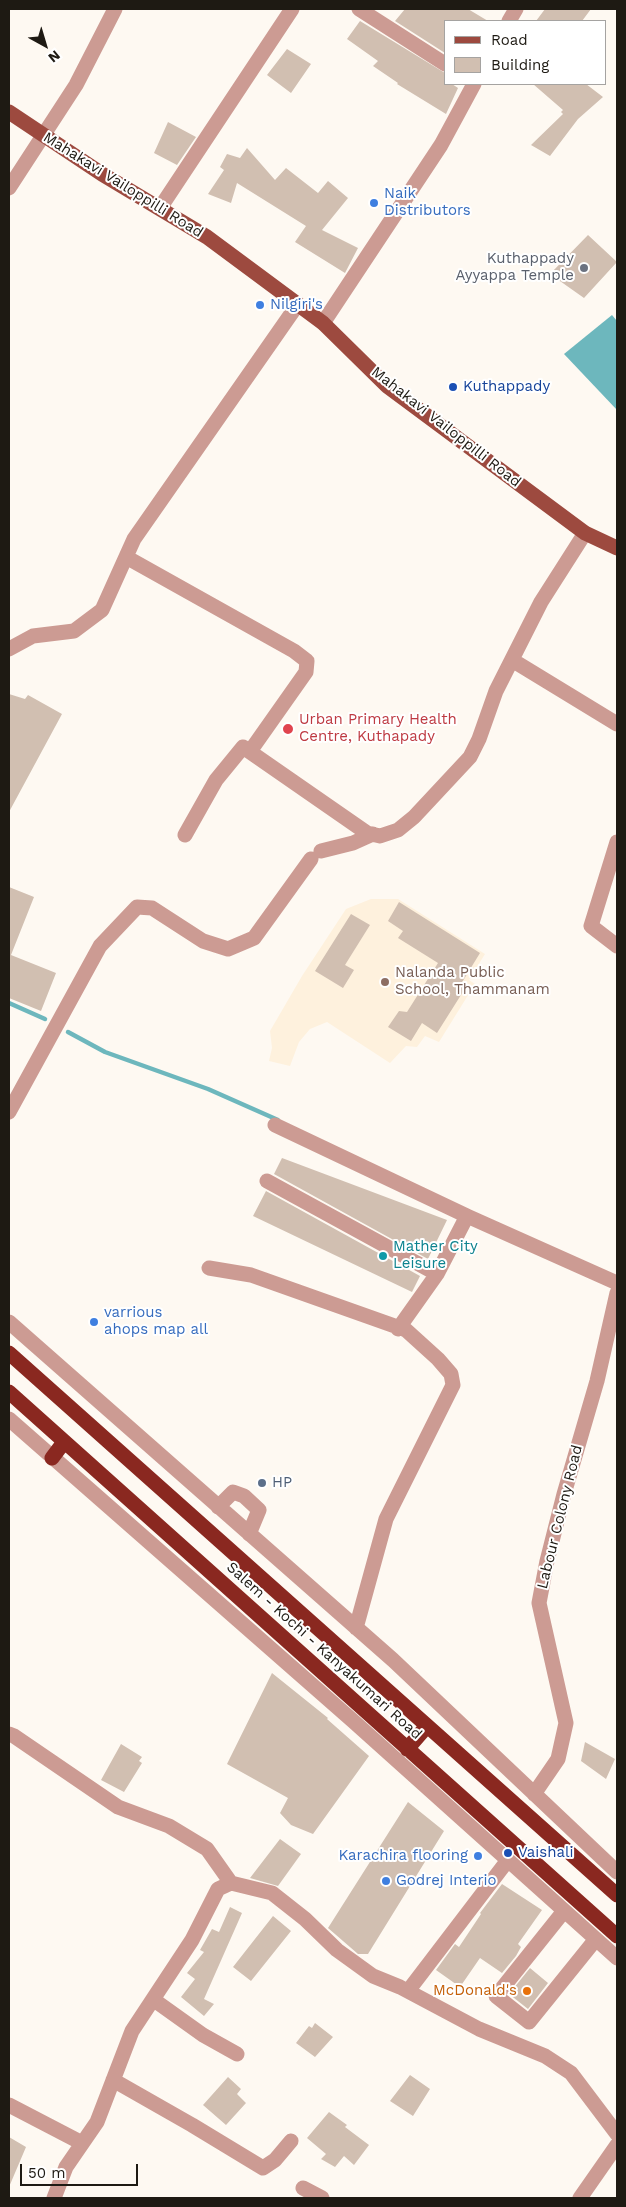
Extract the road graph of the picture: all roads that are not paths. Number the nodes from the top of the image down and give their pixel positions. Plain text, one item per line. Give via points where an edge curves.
1 (115, 9) edge
2 (292, 9) edge
3 (359, 9) edge
4 (516, 9) edge
5 (510, 20) edge
6 (444, 63) edge
7 (473, 85) edge
8 (9, 112) edge
9 (44, 136) junction
10 (9, 188) edge
11 (160, 208) junction
12 (298, 304) junction
13 (323, 323) junction
14 (586, 534) junction
15 (617, 548) edge
16 (126, 557) junction
17 (9, 648) edge
18 (512, 660) junction
19 (617, 724) edge
20 (251, 750) junction
21 (373, 834) junction
22 (185, 835) dead end
23 (617, 842) edge
24 (617, 946) edge
25 (9, 1112) edge
26 (275, 1125) dead end
27 (267, 1182) dead end
28 (466, 1216) junction
29 (209, 1268) dead end
30 (437, 1274) junction
31 (617, 1284) edge
32 (617, 1293) edge
33 (9, 1322) edge
34 (398, 1329) junction
35 (9, 1353) edge
36 (9, 1392) edge
37 (9, 1419) edge
38 (64, 1442) junction
39 (52, 1458) junction
40 (218, 1507) junction
41 (233, 1519) junction
42 (249, 1534) junction
43 (216, 1538) junction
44 (356, 1628) junction
45 (427, 1726) junction
46 (9, 1734) edge
47 (408, 1749) junction
48 (534, 1794) junction
49 (508, 1860) junction
50 (617, 1872) edge
51 (231, 1883) junction
52 (617, 1895) edge
53 (564, 1911) junction
54 (617, 1936) edge
55 (596, 1939) junction
56 (617, 1958) edge
57 (408, 1991) junction
58 (154, 2000) junction
59 (236, 2054) dead end
60 (113, 2080) junction
61 (9, 2106) edge
62 (617, 2134) edge
63 (291, 2141) dead end
64 (82, 2143) junction
65 (617, 2145) edge
66 (303, 2188) dead end
67 (54, 2198) edge
68 (322, 2198) edge
69 (580, 2198) edge

1 - 9 street via 76,85
2 - 11 street
3 - 6 street
4 - 5 street
7 - 13 street via 441,145
8 - 9 main road, Mahakavi Vailoppilli Road
9 - 10 street
9 - 11 main road, Mahakavi Vailoppilli Road
11 - 12 main road, Mahakavi Vailoppilli Road via 207,237
12 - 13 main road, Mahakavi Vailoppilli Road
12 - 16 street via 134,539
13 - 14 main road, Mahakavi Vailoppilli Road via 388,386
14 - 15 main road, Mahakavi Vailoppilli Road
14 - 18 street via 541,602
16 - 17 street via 102,610 74,631 34,636
16 - 20 street via 307,661 306,672
18 - 19 street
18 - 21 street via 496,691 479,739 462,767 398,830 380,836
20 - 21 street via 367,833
20 - 22 street via 243,747 238,751 216,780
21 - 25 street via 316,855 254,938 228,949 203,941 152,908 138,907 100,946
23 - 24 street via 591,926
26 - 28 street
27 - 30 street
28 - 30 street
28 - 31 street
29 - 34 street via 251,1275
30 - 34 street
32 - 48 street, Labour Colony Road via 539,1603 566,1723 558,1759
33 - 40 street
34 - 44 street via 406,1330 438,1359 451,1374 453,1385 386,1519
35 - 43 highway, Salem - Kochi - Kanyakumari Road
36 - 38 highway, Salem - Kochi - Kanyakumari Road
37 - 39 street
38 - 39 highway
38 - 47 highway, Salem - Kochi - Kanyakumari Road
39 - 49 street
40 - 41 street
40 - 42 street via 233,1492 244,1496 259,1510
41 - 42 street
41 - 43 street
42 - 44 street
43 - 45 highway, Salem - Kochi - Kanyakumari Road
44 - 48 street
45 - 47 highway
45 - 52 highway, Salem - Kochi - Kanyakumari Road
46 - 51 street via 118,1806 169,1826 207,1849
47 - 54 highway, Salem - Kochi - Kanyakumari Road
48 - 50 street
49 - 53 street
49 - 57 street
51 - 57 street via 272,1893 337,1950 373,1976
51 - 58 street via 218,1889 192,1940
53 - 55 street
53 - 55 street via 496,1996 529,2022
55 - 56 street
57 - 62 street via 479,2028 544,2056 571,2073
58 - 59 street
58 - 60 street via 132,2032
60 - 63 street via 263,2168 275,2160
60 - 64 street via 97,2122
61 - 64 street
64 - 67 street via 66,2167
65 - 69 street
66 - 68 street

